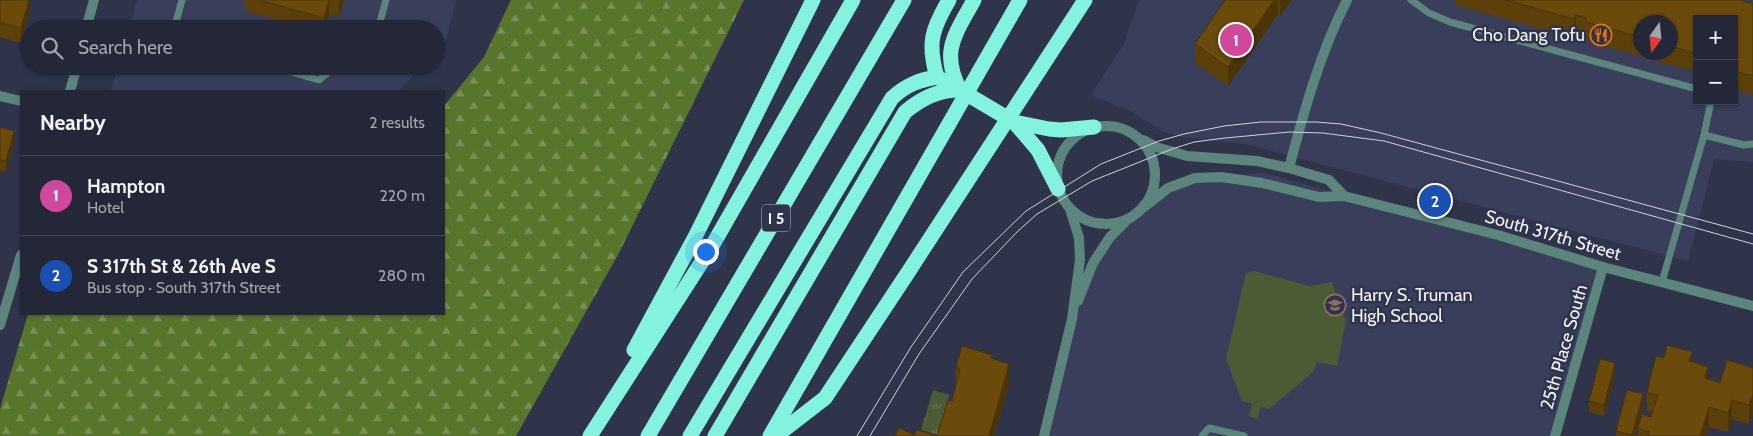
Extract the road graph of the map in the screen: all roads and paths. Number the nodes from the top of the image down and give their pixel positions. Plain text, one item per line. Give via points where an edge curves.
1 (94, 0) edge
2 (182, 0) edge
3 (386, 0) edge
4 (813, 0) edge
5 (853, 0) edge
6 (904, 0) edge
7 (949, 0) edge
8 (974, 0) edge
9 (1020, 0) edge
10 (1084, 0) edge
11 (1347, 0) edge
12 (1411, 0) edge
13 (88, 20) edge
14 (176, 20) edge
15 (380, 20) edge
16 (74, 75) edge
17 (302, 75) edge
18 (325, 75) edge
19 (938, 77) junction
20 (1693, 87) edge
21 (70, 90) edge
22 (960, 90) junction
23 (0, 96) edge
24 (20, 101) edge
25 (1710, 105) edge
26 (1014, 122) junction
27 (1094, 127) junction
28 (1704, 135) junction
29 (1136, 136) junction
30 (1753, 144) edge
31 (1289, 168) junction
32 (1058, 189) junction
33 (1344, 196) junction
34 (1144, 207) junction
35 (1070, 209) junction
36 (1128, 220) junction
37 (20, 258) edge
38 (1603, 267) junction
39 (1662, 282) junction
40 (1753, 306) edge
41 (1072, 319) junction
42 (0, 325) edge
43 (589, 436) edge
44 (648, 436) edge
45 (690, 436) edge
46 (715, 436) edge
47 (770, 436) edge
48 (776, 436) edge
49 (1045, 436) edge
50 (1202, 436) edge
51 (1244, 436) edge
52 (1556, 436) edge

1 - 13 street
2 - 14 lane
3 - 15 lane
4 - 43 highway
5 - 43 highway via 712,246
6 - 44 highway, I 5
7 - 19 highway via 935,24 932,38 933,64
8 - 22 highway via 950,48 952,75
9 - 47 highway
10 - 48 highway via 825,398
11 - 31 street via 1323,54
12 - 20 lane via 1428,13 1450,22
16 - 21 street
17 - 18 lane via 319,80
19 - 22 highway
19 - 45 highway via 913,83 892,98
22 - 26 highway, bridge
22 - 46 highway via 933,94 905,112
23 - 24 street
25 - 28 lane
26 - 27 highway via 1048,129
26 - 32 highway via 1038,150
27 - 29 street via 1124,129
27 - 32 street via 1079,133 1068,144 1056,173
28 - 30 lane via 1744,145
28 - 39 lane
29 - 31 street, South 317th Street via 1156,147 1187,156 1257,161
29 - 34 street via 1154,162 1156,178
31 - 33 street, South 317th Street via 1329,180
32 - 35 street
33 - 34 street, South 317th Street via 1319,197 1221,177 1196,178 1168,188
33 - 38 street, South 317th Street via 1498,235
34 - 36 street
35 - 36 street via 1082,219 1097,224
35 - 41 street via 1079,238 1080,260
36 - 41 street via 1110,237 1093,263
37 - 42 street
38 - 39 street, South 317th Street
38 - 52 street, 25th Place South
39 - 40 street, South 317th Street
41 - 49 street
50 - 51 lane via 1209,428

